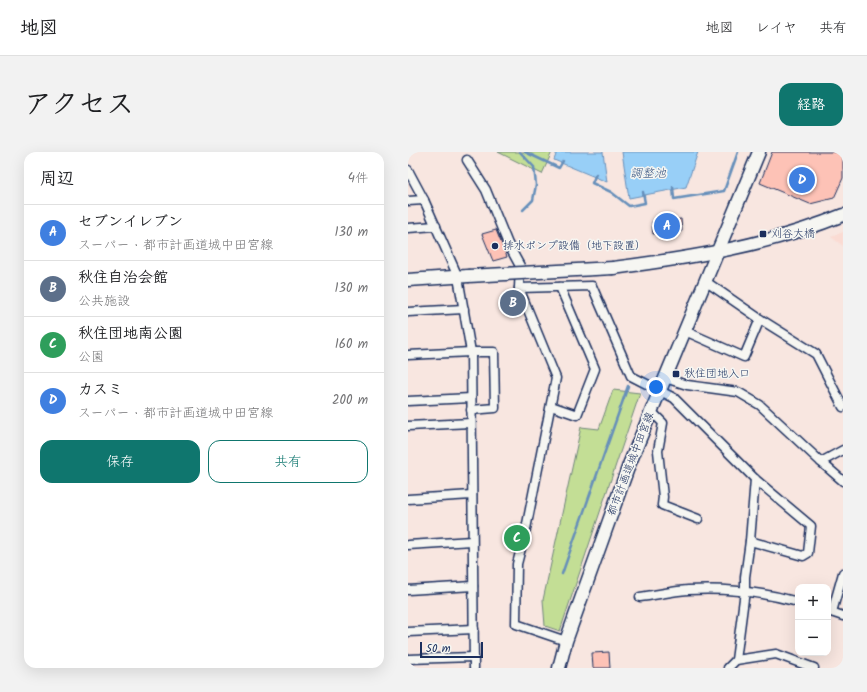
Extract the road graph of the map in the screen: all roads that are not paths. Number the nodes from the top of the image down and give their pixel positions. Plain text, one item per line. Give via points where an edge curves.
1 (759, 152) edge
2 (467, 160) dead end
3 (408, 170) edge
4 (408, 200) edge
5 (424, 200) junction
6 (843, 215) edge
7 (436, 226) junction
8 (408, 228) edge
9 (718, 251) junction
10 (463, 277) junction
11 (408, 280) edge
12 (705, 281) junction
13 (560, 287) junction
14 (519, 288) junction
15 (464, 309) junction
16 (408, 312) edge
17 (760, 319) junction
18 (685, 331) junction
19 (471, 352) junction
20 (408, 355) edge
21 (665, 378) junction
22 (659, 391) junction
23 (471, 398) junction
24 (408, 401) edge
25 (550, 406) junction
26 (843, 408) edge
27 (471, 410) junction
28 (651, 411) junction
29 (471, 423) junction
30 (408, 426) edge
31 (843, 450) edge
32 (821, 462) junction
33 (754, 479) junction
34 (843, 481) edge
35 (472, 495) junction
36 (408, 499) edge
37 (698, 519) dead end
38 (472, 542) junction
39 (750, 542) junction
40 (408, 545) edge
41 (843, 573) edge
42 (473, 586) junction
43 (408, 590) edge
44 (746, 591) junction
45 (640, 597) dead end
46 (795, 601) edge
47 (831, 608) edge
48 (831, 611) edge
49 (843, 616) edge
50 (474, 629) junction
51 (408, 632) edge
52 (566, 641) junction
53 (474, 657) junction
54 (408, 659) edge
55 (736, 660) junction
56 (474, 668) edge
57 (559, 668) edge
58 (728, 668) edge
59 (814, 668) edge

1 - 9 street, 都市計画道城中田宮線
2 - 14 street via 486,190 520,266
3 - 5 street
4 - 5 street
5 - 7 street
6 - 9 street via 772,238
7 - 8 street
7 - 10 street
9 - 10 street, bridge via 613,268
9 - 12 street, 都市計画道城中田宮線
10 - 11 street
10 - 15 street
12 - 17 street
12 - 18 street, 都市計画道城中田宮線
13 - 14 street
13 - 22 street via 592,286 631,376
13 - 25 street via 595,370 577,414
14 - 25 street via 556,378
15 - 16 street
15 - 19 street
17 - 18 street via 744,357
17 - 26 street via 816,354
18 - 21 street, 都市計画道城中田宮線
19 - 20 street
19 - 23 street
19 - 27 street via 494,352 495,408
21 - 22 street, 都市計画道城中田宮線
21 - 32 street via 687,385 738,392 760,405
22 - 28 street, 都市計画道城中田宮線
22 - 33 street via 674,398
23 - 24 street
23 - 27 street
25 - 52 street via 517,564 516,624
27 - 29 street
28 - 37 street via 663,423 658,451 662,505
28 - 52 street, 都市計画道城中田宮線
29 - 30 street
29 - 35 street
31 - 32 street
32 - 34 street
33 - 39 street
33 - 39 street via 811,526 808,553 803,556
35 - 36 street
35 - 38 street
38 - 40 street
38 - 42 street
39 - 44 street via 745,577
41 - 47 street
42 - 43 street
42 - 50 street
44 - 45 street via 689,590
44 - 46 street
44 - 55 street
48 - 49 street
50 - 51 street
50 - 53 street
52 - 57 street, 都市計画道城中田宮線
53 - 54 street
53 - 56 street
55 - 58 street
55 - 59 street via 776,654

